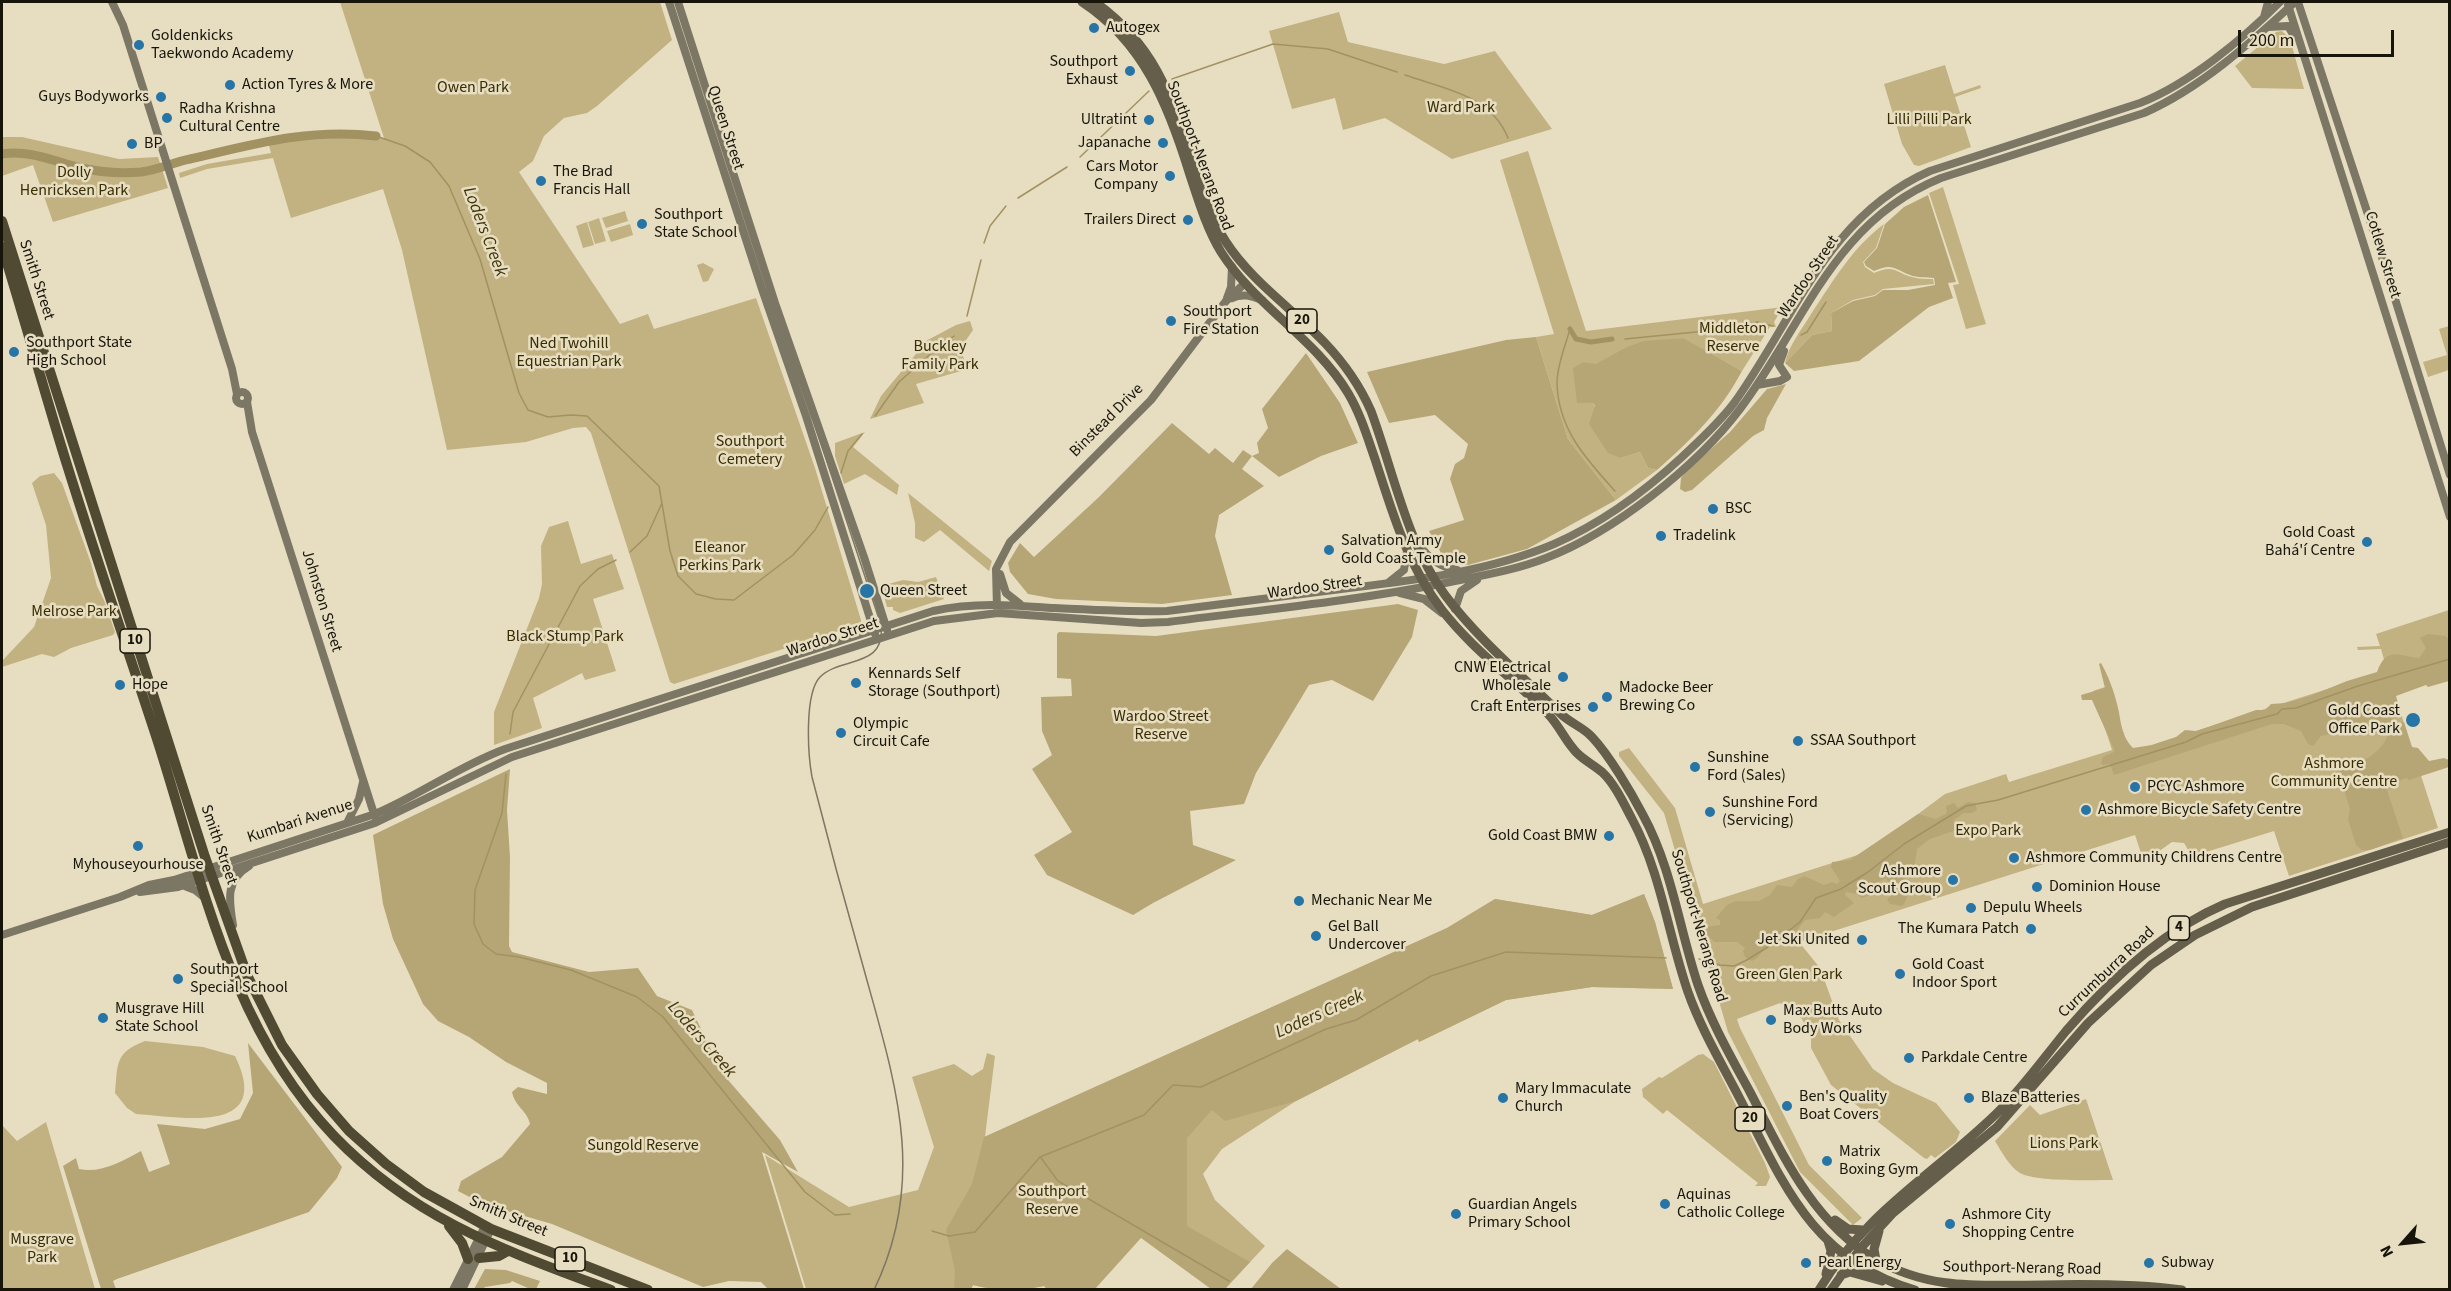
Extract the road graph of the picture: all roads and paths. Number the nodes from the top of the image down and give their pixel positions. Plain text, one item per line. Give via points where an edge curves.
1 (114, 2) edge
2 (669, 2) edge
3 (678, 2) edge
4 (1082, 2) edge
5 (1095, 2) edge
6 (2268, 2) edge
7 (2280, 2) edge
8 (2292, 3) edge
9 (2308, 3) dead end
10 (2302, 13) junction
11 (2264, 17) junction
12 (2268, 27) junction
13 (2303, 50) junction
14 (1157, 76) junction
15 (2, 221) edge
16 (2, 247) edge
17 (1243, 264) junction
18 (1232, 267) junction
19 (1245, 283) junction
20 (1226, 301) junction
21 (1264, 301) junction
22 (1786, 339) junction
23 (1756, 385) junction
24 (69, 454) junction
25 (2450, 475) edge
26 (2450, 517) edge
27 (1416, 542) junction
28 (1407, 551) junction
29 (999, 570) junction
30 (1465, 570) junction
31 (1488, 575) junction
32 (1420, 578) junction
33 (1435, 580) junction
34 (1426, 587) junction
35 (1389, 588) junction
36 (1022, 605) junction
37 (998, 607) junction
38 (1455, 609) junction
39 (1451, 622) junction
40 (886, 626) junction
41 (873, 630) junction
42 (889, 636) junction
43 (878, 639) junction
44 (1584, 729) junction
45 (1565, 737) junction
46 (1604, 752) junction
47 (1584, 760) junction
48 (363, 778) junction
49 (369, 792) junction
50 (389, 808) junction
51 (373, 818) junction
52 (347, 823) junction
53 (2450, 832) edge
54 (2450, 842) edge
55 (260, 860) junction
56 (210, 871) junction
57 (1668, 874) junction
58 (198, 876) junction
59 (1657, 877) junction
60 (182, 885) junction
61 (131, 893) junction
62 (2282, 896) junction
63 (2244, 898) junction
64 (206, 899) junction
65 (2, 935) edge
66 (238, 950) junction
67 (1719, 1033) junction
68 (1709, 1038) junction
69 (1975, 1134) junction
70 (1983, 1141) junction
71 (1791, 1171) junction
72 (447, 1223) junction
73 (1881, 1226) junction
74 (488, 1227) junction
75 (1863, 1230) junction
76 (1828, 1240) junction
77 (482, 1241) junction
78 (1856, 1246) junction
79 (508, 1251) junction
80 (1844, 1254) junction
81 (474, 1258) junction
82 (1852, 1260) junction
83 (1876, 1260) junction
84 (1841, 1275) junction
85 (1896, 1283) junction
86 (1822, 1286) edge
87 (1950, 1287) edge
88 (453, 1290) edge
89 (462, 1290) edge
90 (611, 1290) edge
91 (648, 1290) edge
92 (1831, 1290) edge
93 (1916, 1290) edge
94 (2182, 1290) edge

1 - 48 main road, Johnston Street via 240,393 236,400 243,403
2 - 41 main road, Queen Street
3 - 40 main road, Queen Street via 772,294
4 - 14 main road, 20 via 1104,18
5 - 14 main road, 20 via 1136,37
6 - 11 main road
7 - 11 main road, Wardoo Street
8 - 10 main road, Cotlew Street
8 - 12 main road, Wardoo Street
8 - 13 main road, Cotlew Street
9 - 10 main road
10 - 25 main road, Cotlew Street
11 - 30 main road, Wardoo Street via 2163,94 1904,183 1861,215 1833,247 1733,403 1669,468 1624,505 1574,534 1509,560
12 - 13 main road via 2288,26
12 - 22 main road, Wardoo Street via 2197,84 2157,107 1941,178 1910,193 1870,221 1847,245
13 - 26 main road, Cotlew Street
14 - 17 main road, Southport-Nerang Road / 20 via 1176,108 1212,215
14 - 18 main road, Southport-Nerang Road / 20 via 1206,222
15 - 24 highway, Smith Street / 10
16 - 24 highway, Smith Street / 10
17 - 19 main road
17 - 27 main road, Southport-Nerang Road / 20 via 1326,344 1360,389
18 - 19 main road, Southport-Nerang Road / 20
18 - 20 main road, Binstead Drive
19 - 20 main road, Binstead Drive
19 - 21 main road, Southport-Nerang Road / 20
20 - 21 main road via 1248,295
20 - 29 main road, Binstead Drive via 1151,400 1018,533 1002,556
21 - 28 main road, Southport-Nerang Road / 20 via 1329,364 1353,402
22 - 23 main road, Wardoo Street
22 - 23 main road via 1779,365 1787,377
23 - 31 main road, Wardoo Street via 1723,429 1638,506 1600,532 1556,554
24 - 56 highway, Smith Street / 10
24 - 58 highway, Smith Street / 10
27 - 30 main road via 1442,566
27 - 33 main road, Southport-Nerang Road / 20
28 - 32 main road, Southport-Nerang Road / 20
28 - 35 main road via 1404,570
29 - 36 main road via 1006,593
29 - 37 main road, Binstead Drive
30 - 33 main road, Wardoo Street
31 - 33 main road, Wardoo Street
31 - 38 main road via 1461,591
32 - 33 main road, Wardoo Street
32 - 34 main road, Southport-Nerang Road / 20
32 - 35 main road, Wardoo Street
33 - 34 main road, Wardoo Street
33 - 38 main road, Southport-Nerang Road / 20
34 - 35 main road, Wardoo Street
34 - 39 main road, Southport-Nerang Road / 20
35 - 36 main road, Wardoo Street via 1167,611
35 - 37 main road, Wardoo Street via 1168,622 1141,623
35 - 39 main road via 1424,599
36 - 37 main road, Wardoo Street
37 - 40 main road, Wardoo Street via 937,610
37 - 42 main road, Wardoo Street
38 - 44 main road, Southport-Nerang Road / 20 via 1563,716
39 - 45 main road, Southport-Nerang Road / 20 via 1548,715
40 - 41 main road, Wardoo Street
40 - 42 main road, Queen Street
41 - 43 main road, Queen Street
41 - 50 main road, Wardoo Street via 505,749
42 - 43 main road, Wardoo Street
43 - 51 main road, Wardoo Street via 502,761
44 - 45 main road
44 - 46 main road, 20
45 - 47 main road, 20
46 - 47 main road via 1594,760
46 - 57 main road, Southport-Nerang Road / 20 via 1641,812
47 - 59 main road, Southport-Nerang Road / 20 via 1609,779 1638,831
48 - 49 main road, Johnston Street
48 - 51 main road, Johnston Street
48 - 52 main road via 360,797
49 - 50 main road via 377,803
49 - 51 main road, Johnston Street
50 - 51 main road, Wardoo Street
51 - 52 main road, Kumbari Avenue
51 - 55 main road, Kumbari Avenue
52 - 56 main road, Kumbari Avenue
53 - 63 main road, Currumburra Road / 4
54 - 62 main road, Currumburra Road / 4
55 - 56 main road, Kumbari Avenue
55 - 66 main road via 240,873 230,890
56 - 58 main road, Kumbari Avenue
56 - 66 highway, Smith Street / 10
57 - 59 main road
57 - 67 main road, Southport-Nerang Road / 20 via 1698,983
58 - 60 main road, Kumbari Avenue
58 - 61 main road, Kumbari Avenue via 149,885
58 - 64 highway, Smith Street / 10
59 - 68 main road, Southport-Nerang Road / 20 via 1688,993
60 - 61 main road, Kumbari Avenue
60 - 64 main road
61 - 65 main road, Kumbari Avenue
62 - 63 main road via 2277,893
62 - 70 main road, Currumburra Road / 4 via 2203,931 2151,965 2088,1023 2018,1107
63 - 69 main road, Currumburra Road / 4 via 2189,922 2124,972
64 - 72 highway, Smith Street / 10 via 248,1011 296,1092 334,1137 369,1169
66 - 74 highway, Smith Street / 10 via 275,1033 333,1114 399,1175
67 - 68 main road
67 - 71 main road, Southport-Nerang Road / 20
68 - 76 main road, Southport-Nerang Road / 20 via 1787,1191
69 - 70 main road
69 - 75 main road, Currumburra Road / 4
70 - 73 main road, Currumburra Road / 4
71 - 75 main road via 1836,1221 1853,1231
71 - 78 main road, Southport-Nerang Road / 20 via 1817,1209
72 - 77 highway, Smith Street / 10
72 - 81 highway
73 - 78 main road, Currumburra Road / 4
73 - 83 main road via 1874,1246
74 - 77 main road
74 - 91 highway, Smith Street / 10
75 - 78 main road, Currumburra Road / 4
76 - 80 main road, Southport-Nerang Road / 20
76 - 86 main road via 1832,1251
77 - 79 highway, Smith Street / 10
77 - 81 main road
78 - 80 main road, 4
78 - 82 main road, 4
78 - 83 main road, Southport-Nerang Road / 20
79 - 81 highway via 499,1256
79 - 90 highway, Smith Street / 10
80 - 82 main road, Southport-Nerang Road / 20
80 - 86 main road, 4
81 - 88 main road
81 - 89 main road
82 - 84 main road, 4
82 - 85 main road, Southport-Nerang Road / 20
83 - 87 main road, Southport-Nerang Road / 20 via 1911,1276
84 - 85 main road via 1851,1273
84 - 92 main road, 4
85 - 93 main road, Southport-Nerang Road / 20
87 - 94 main road, Southport-Nerang Road / 20 via 2144,1285

